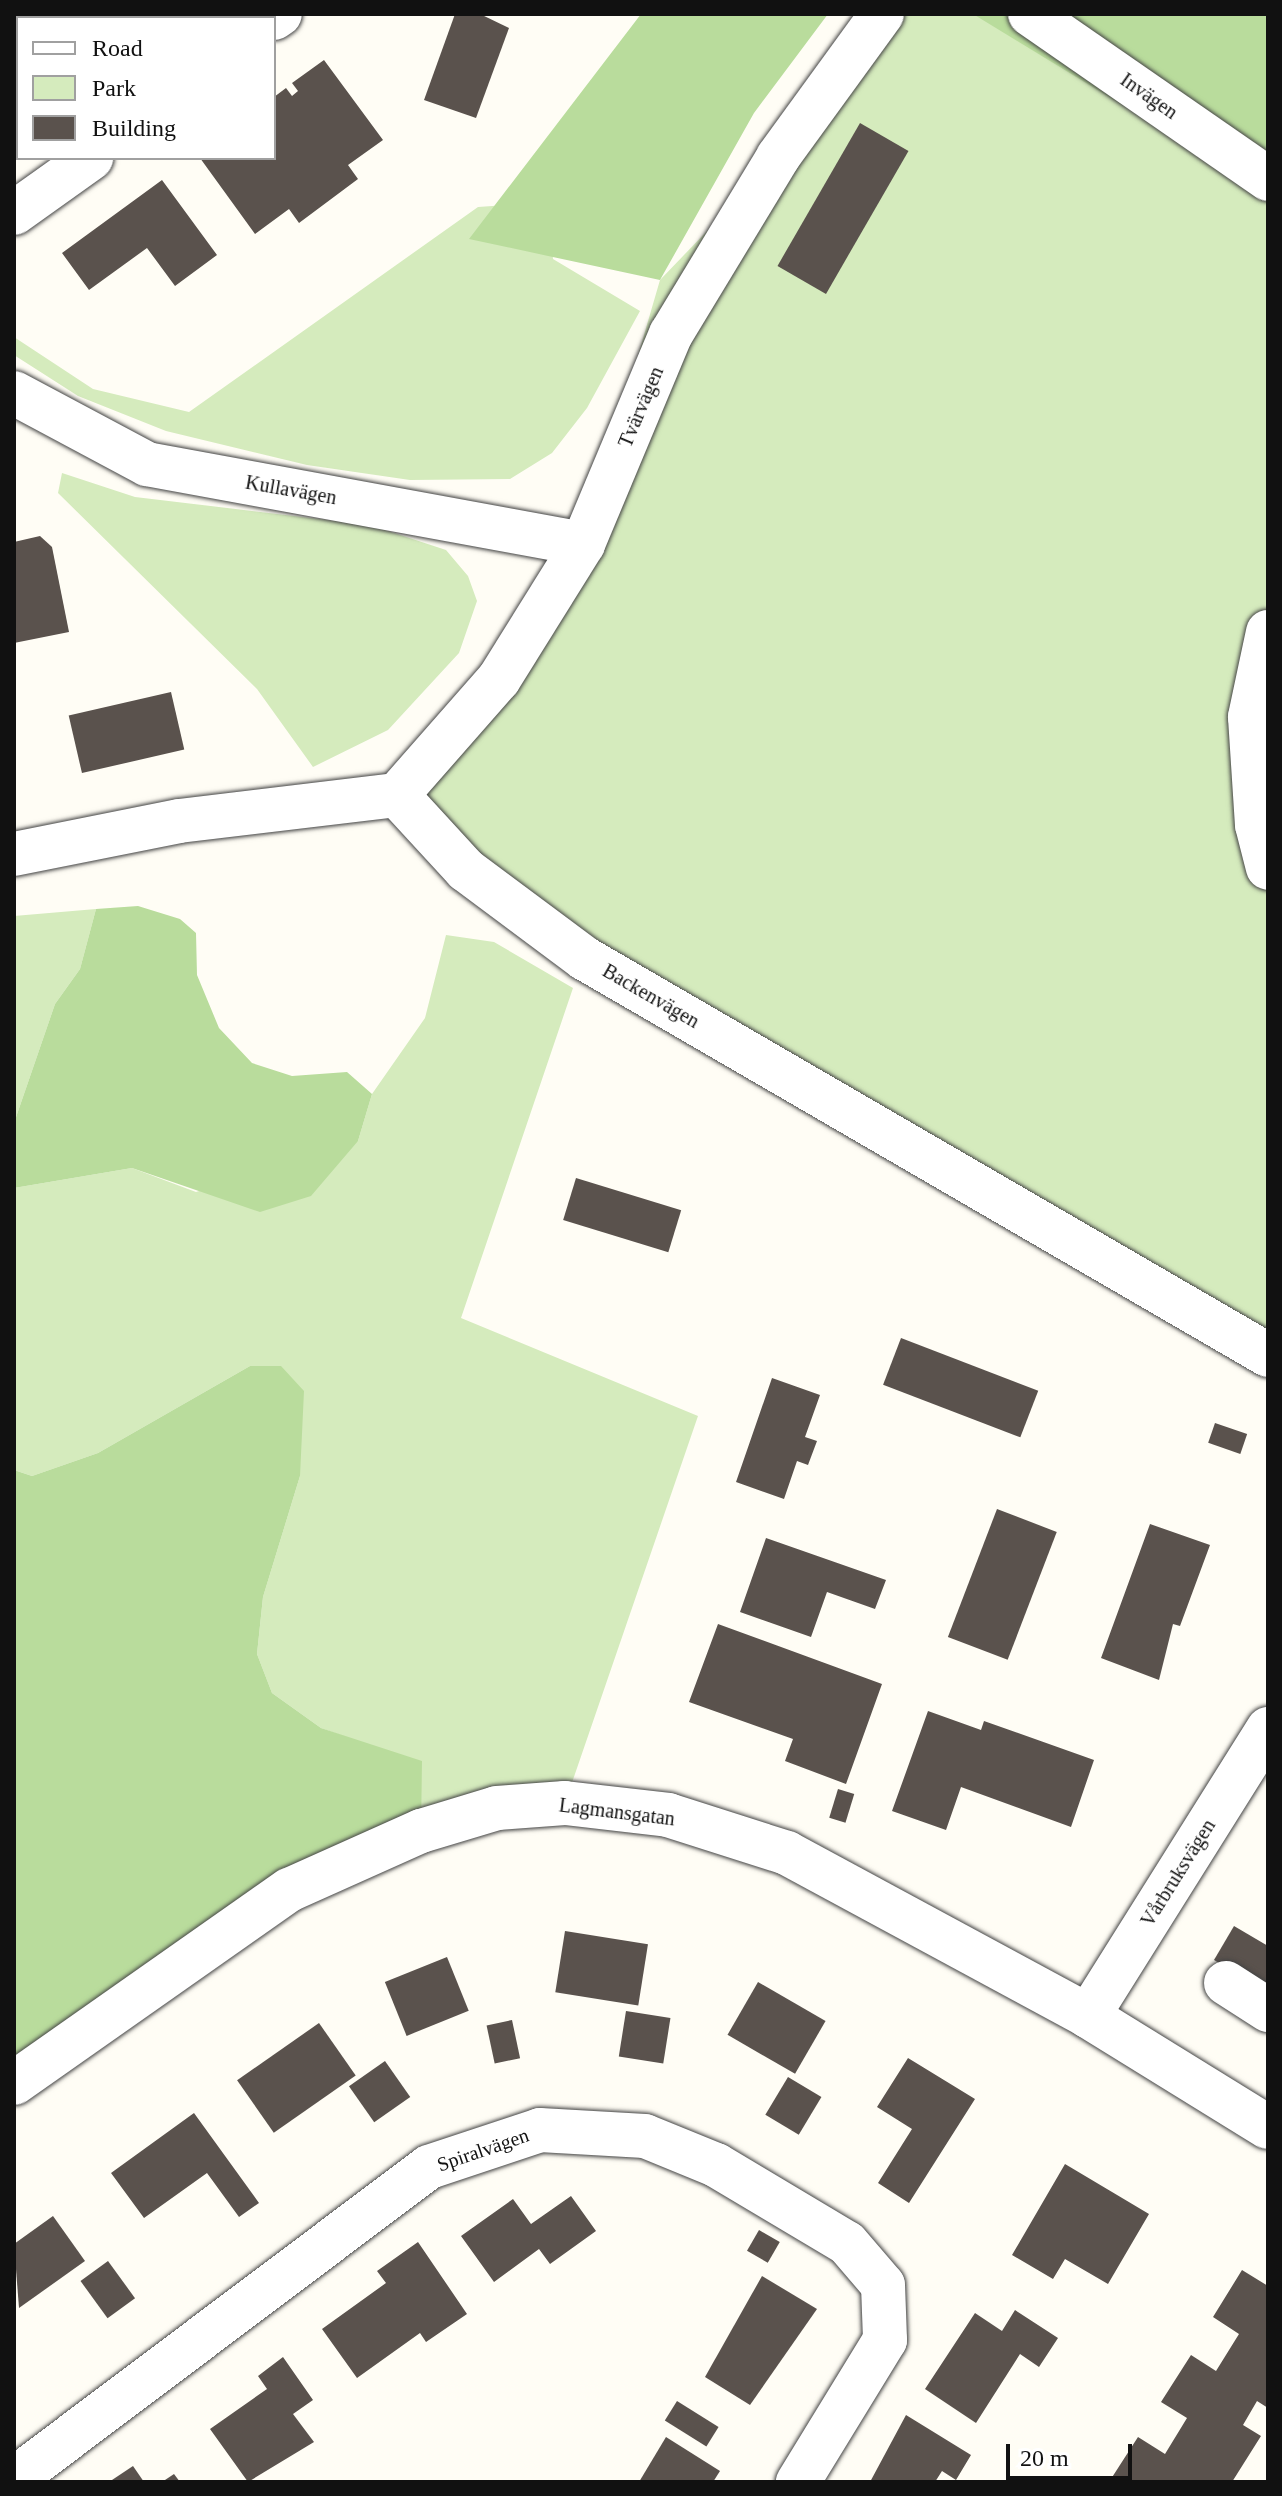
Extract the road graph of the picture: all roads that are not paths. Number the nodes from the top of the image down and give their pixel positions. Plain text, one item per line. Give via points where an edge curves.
1 (882, 14) edge
2 (1030, 14) edge
3 (88, 160) edge
4 (1268, 179) edge
5 (14, 213) edge
6 (14, 393) edge
7 (583, 544) junction
8 (1268, 632) edge
9 (397, 795) junction
10 (14, 854) edge
11 (1268, 868) edge
12 (1268, 1355) edge
13 (1268, 1729) edge
14 (1226, 1983) dead end
15 (1268, 2010) edge
16 (1088, 2016) junction
17 (14, 2083) edge
18 (1268, 2127) edge
19 (14, 2479) edge
20 (798, 2482) edge

1 - 7 street, Tvärvägen via 778,157 671,334
2 - 4 street, Invägen
3 - 5 street
6 - 7 street, Kullavägen via 147,464
7 - 9 street, Tvärvägen via 499,679
8 - 11 street via 1250,717 1257,825
9 - 10 street via 179,821
9 - 12 street, Backenvägen via 466,870 584,958
13 - 16 street, Vårbruksvägen
14 - 15 street
16 - 17 street, Lagmansgatan via 787,1853 668,1815 565,1803 497,1808 421,1831 289,1890
16 - 18 street, Lagmansgatan
19 - 20 street, Spiralvägen via 429,2167 540,2130 645,2136 716,2165 847,2243 883,2285 885,2340

